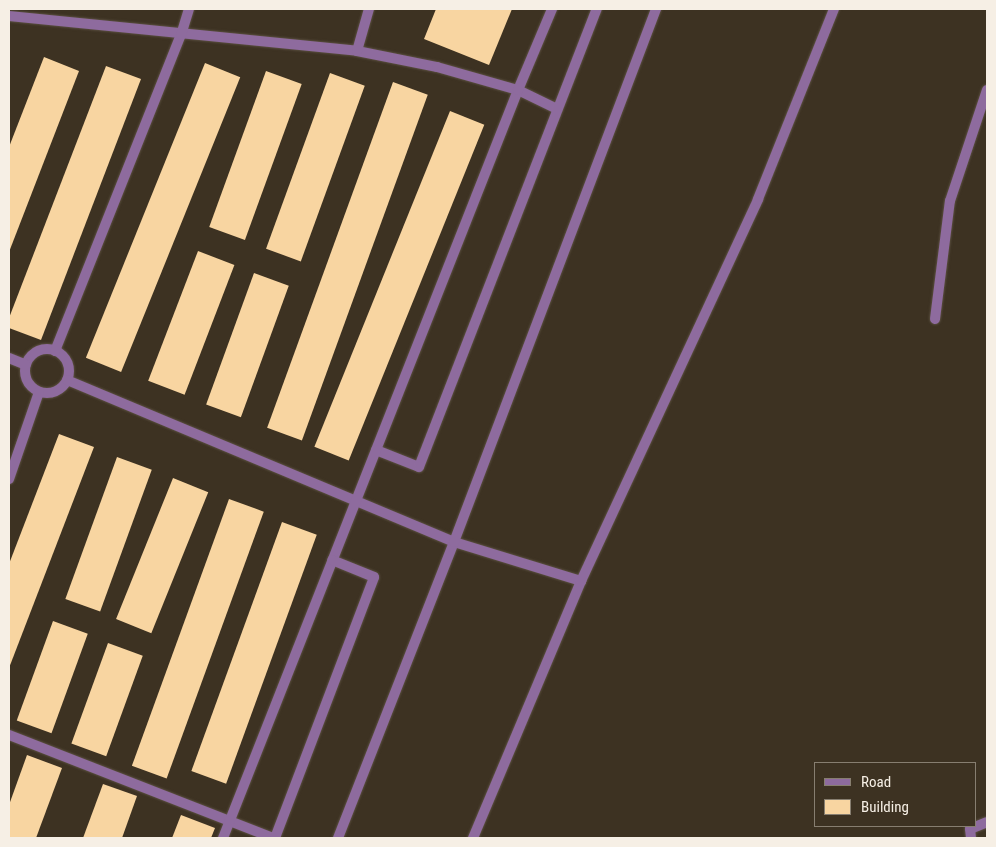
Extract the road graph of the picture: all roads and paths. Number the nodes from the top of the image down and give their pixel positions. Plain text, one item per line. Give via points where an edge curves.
1 (189, 9) edge
2 (369, 9) edge
3 (552, 9) edge
4 (596, 9) edge
5 (656, 9) edge
6 (834, 9) edge
7 (9, 16) edge
8 (181, 35) junction
9 (357, 52) junction
10 (518, 90) junction
11 (987, 90) edge
12 (557, 109) junction
13 (935, 319) dead end
14 (55, 351) junction
15 (9, 358) edge
16 (26, 365) junction
17 (67, 380) junction
18 (39, 392) junction
19 (376, 450) junction
20 (9, 479) edge
21 (356, 501) junction
22 (454, 542) junction
23 (332, 560) junction
24 (581, 581) junction
25 (9, 735) edge
26 (230, 821) junction
27 (975, 827) edge
28 (223, 838) edge
29 (274, 838) edge
30 (338, 838) edge
31 (473, 838) edge
32 (971, 838) edge

1 - 8 street
2 - 9 street
3 - 10 street
4 - 12 street
5 - 22 street
6 - 24 street via 758,199
7 - 8 street
8 - 9 street
8 - 14 street
9 - 10 street via 437,66
10 - 12 street
10 - 19 street
11 - 13 street via 950,201
12 - 19 street via 419,467
14 - 16 street via 37,352
14 - 17 street via 68,363
15 - 16 street
16 - 18 street via 28,382
17 - 18 street via 60,390 53,393
17 - 21 street
18 - 20 street
19 - 21 street
21 - 22 street
21 - 23 street
22 - 24 street
22 - 30 street
23 - 26 street
23 - 29 street via 374,577
24 - 31 street
25 - 26 street
26 - 28 street
26 - 29 street
27 - 32 street via 970,829

